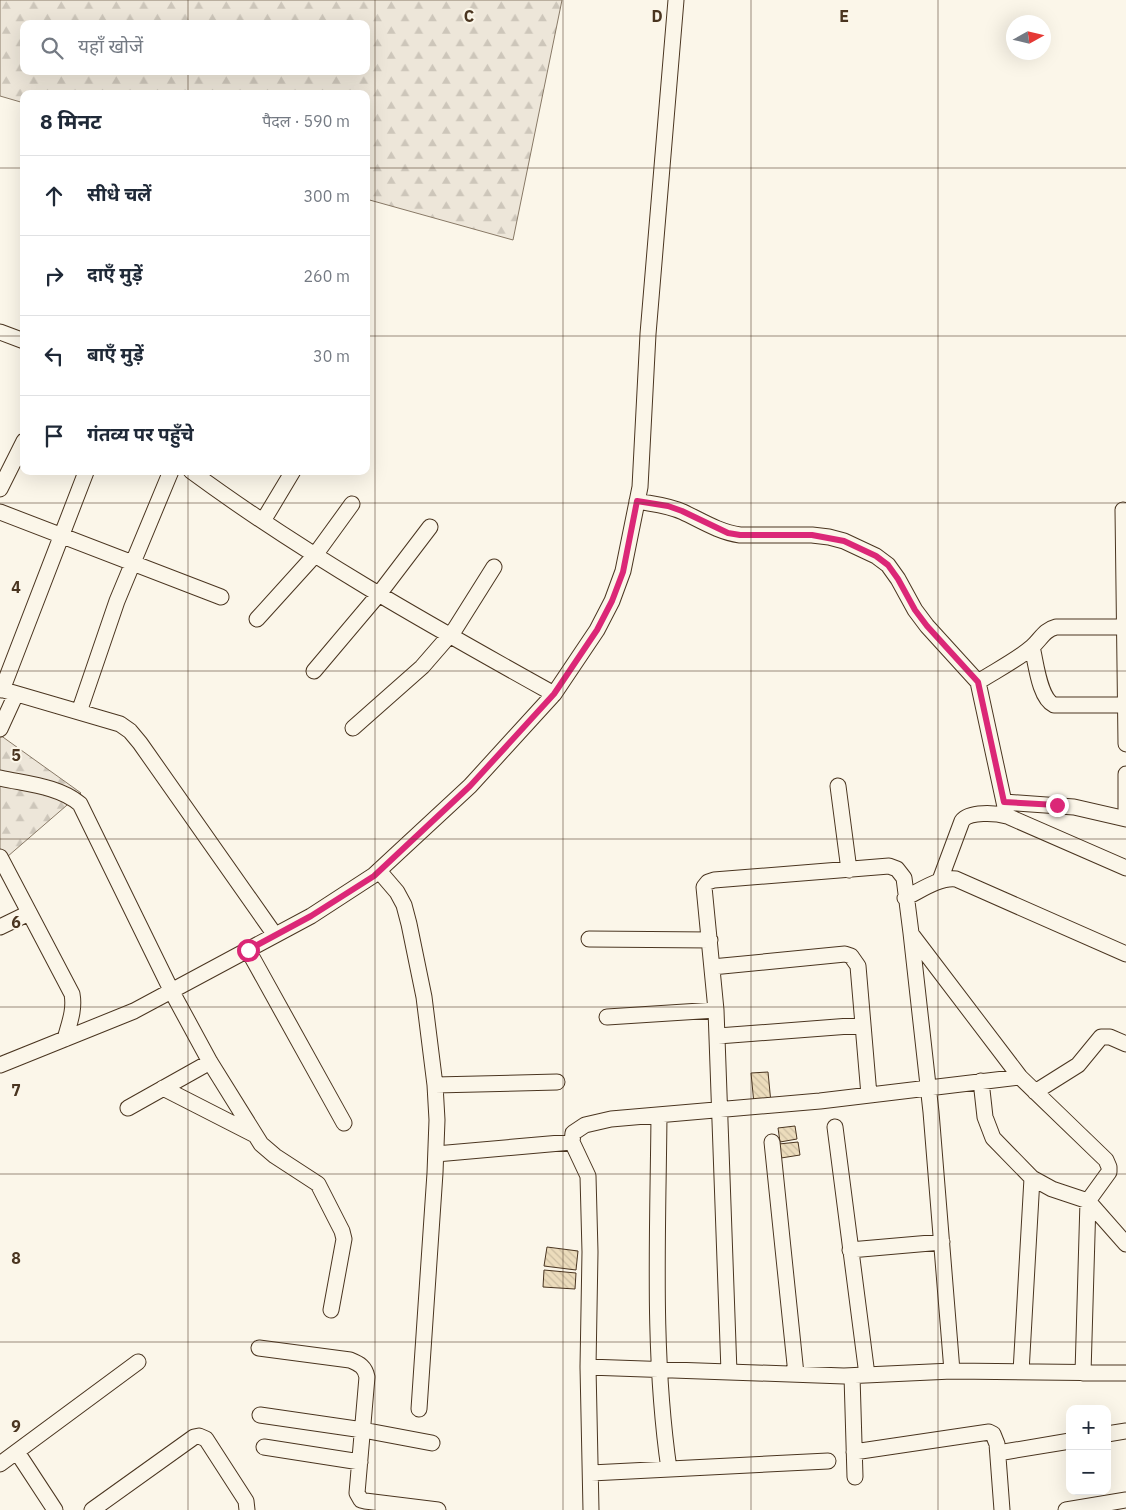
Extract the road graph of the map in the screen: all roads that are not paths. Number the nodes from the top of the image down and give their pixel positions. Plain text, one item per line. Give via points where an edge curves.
1 (676, 0) edge
2 (0, 332) edge
3 (20, 340) edge
4 (20, 449) edge
5 (85, 475) edge
6 (169, 475) edge
7 (197, 475) edge
8 (292, 475) edge
9 (0, 489) edge
10 (637, 501) junction
11 (352, 504) dead end
12 (1123, 510) dead end
13 (0, 512) edge
14 (263, 521) junction
15 (430, 527) dead end
16 (63, 535) junction
17 (1125, 553) edge
18 (314, 555) junction
19 (133, 562) junction
20 (494, 567) dead end
21 (379, 594) junction
22 (221, 597) dead end
23 (257, 619) dead end
24 (1125, 627) edge
25 (449, 635) junction
26 (1032, 647) junction
27 (314, 671) dead end
28 (1126, 681) edge
29 (978, 682) junction
30 (6, 691) edge
31 (554, 694) junction
32 (1126, 706) edge
33 (79, 712) junction
34 (353, 728) dead end
35 (0, 729) edge
36 (1126, 744) edge
37 (1126, 774) edge
38 (0, 778) edge
39 (838, 786) dead end
40 (1005, 809) junction
41 (1126, 819) edge
42 (0, 857) edge
43 (1126, 868) edge
44 (849, 870) junction
45 (379, 871) junction
46 (940, 880) junction
47 (905, 898) junction
48 (29, 913) junction
49 (0, 928) edge
50 (911, 933) junction
51 (275, 935) junction
52 (589, 939) dead end
53 (710, 940) junction
54 (248, 950) junction
55 (1126, 954) edge
56 (712, 967) junction
57 (172, 992) junction
58 (716, 1010) junction
59 (607, 1017) dead end
60 (863, 1025) junction
61 (718, 1036) junction
62 (65, 1039) junction
63 (1126, 1044) edge
64 (210, 1062) junction
65 (0, 1066) edge
66 (1020, 1077) junction
67 (981, 1081) junction
68 (557, 1082) dead end
69 (435, 1085) junction
70 (163, 1088) junction
71 (928, 1088) junction
72 (1036, 1092) junction
73 (868, 1095) junction
74 (128, 1108) dead end
75 (721, 1110) junction
76 (659, 1115) junction
77 (344, 1123) dead end
78 (835, 1127) dead end
79 (256, 1135) junction
80 (572, 1142) junction
81 (772, 1142) dead end
82 (436, 1154) junction
83 (1032, 1178) junction
84 (1088, 1201) junction
85 (942, 1242) junction
86 (1126, 1244) edge
87 (850, 1250) junction
88 (331, 1310) dead end
89 (258, 1348) dead end
90 (138, 1362) dead end
91 (588, 1367) junction
92 (658, 1369) junction
93 (952, 1371) junction
94 (729, 1372) junction
95 (1021, 1372) junction
96 (1083, 1373) junction
97 (1126, 1373) edge
98 (796, 1374) junction
99 (859, 1375) junction
100 (418, 1409) dead end
101 (260, 1414) dead end
102 (363, 1430) junction
103 (1126, 1431) edge
104 (1111, 1433) edge
105 (1066, 1442) edge
106 (432, 1443) dead end
107 (264, 1447) dead end
108 (18, 1452) junction
109 (854, 1452) junction
110 (998, 1453) junction
111 (828, 1461) dead end
112 (360, 1462) junction
113 (0, 1464) edge
114 (669, 1469) junction
115 (591, 1474) junction
116 (855, 1477) dead end
117 (1126, 1500) edge
118 (55, 1510) edge
119 (92, 1510) edge
120 (247, 1510) edge
121 (438, 1510) edge
122 (591, 1510) edge
123 (1002, 1510) edge
124 (1066, 1510) edge

1 - 10 street
2 - 3 street
4 - 9 street
5 - 16 street
6 - 19 street
7 - 14 street
8 - 14 street
10 - 29 street via 668,506 728,533 829,537 876,556 888,565 927,626
10 - 31 street via 623,572 612,601 597,630
11 - 18 street
12 - 17 street
13 - 16 street
14 - 18 street
15 - 21 street
16 - 19 street
16 - 30 street
17 - 24 street
18 - 21 street
18 - 23 street
19 - 22 street
19 - 33 street via 116,601
20 - 25 street
21 - 25 street
21 - 27 street
24 - 26 street via 1056,627 1045,632
24 - 28 street
25 - 31 street
25 - 34 street via 422,667
26 - 29 street
26 - 32 street via 1043,692 1049,703
28 - 32 street
29 - 40 street
30 - 33 street
30 - 35 street
31 - 45 street via 470,786
32 - 36 street
33 - 51 street via 120,724 130,731
37 - 41 street
38 - 57 street via 61,792 80,804
39 - 44 street
40 - 41 street via 1074,807
40 - 43 street
40 - 46 street via 964,818
42 - 48 street
44 - 47 street via 889,866 897,869 904,878
44 - 53 street via 708,882 704,893
45 - 51 street via 311,916
45 - 69 street via 397,892 406,915 424,997
46 - 47 street
46 - 55 street via 956,879
47 - 50 street
48 - 49 street
48 - 62 street via 72,994 72,1013
50 - 66 street
50 - 71 street
51 - 54 street
52 - 53 street
53 - 56 street
54 - 57 street
54 - 77 street
56 - 58 street
56 - 60 street via 851,956 858,966
57 - 62 street
57 - 64 street
58 - 59 street
58 - 61 street
60 - 61 street
60 - 73 street
61 - 75 street
62 - 65 street
63 - 72 street via 1101,1037 1078,1065
64 - 70 street
64 - 79 street
66 - 67 street
66 - 72 street
67 - 71 street
67 - 83 street via 985,1117 993,1138
68 - 69 street
69 - 82 street
70 - 74 street
70 - 79 street
71 - 73 street
71 - 85 street
72 - 84 street via 1106,1160 1109,1172
73 - 75 street
75 - 76 street
75 - 94 street
76 - 80 street via 585,1126 573,1133
76 - 92 street
78 - 87 street
79 - 88 street via 274,1156 318,1184 342,1231 344,1247
80 - 82 street
80 - 91 street via 588,1176
81 - 98 street
82 - 100 street
83 - 84 street via 1052,1189
83 - 95 street
84 - 86 street
84 - 96 street
85 - 87 street
85 - 93 street
87 - 99 street
89 - 102 street via 359,1363 367,1377
90 - 108 street
91 - 92 street
91 - 115 street
92 - 94 street
92 - 114 street
93 - 95 street
93 - 99 street
94 - 98 street
95 - 96 street
96 - 97 street
98 - 99 street
99 - 109 street
101 - 102 street
102 - 106 street
102 - 112 street
103 - 104 street
105 - 110 street
107 - 112 street
108 - 113 street
108 - 118 street
109 - 110 street via 989,1432 996,1438
109 - 116 street
110 - 123 street
111 - 114 street
112 - 121 street via 357,1493 361,1500
114 - 115 street
115 - 122 street
117 - 124 street
119 - 120 street via 199,1436 206,1439 246,1501

